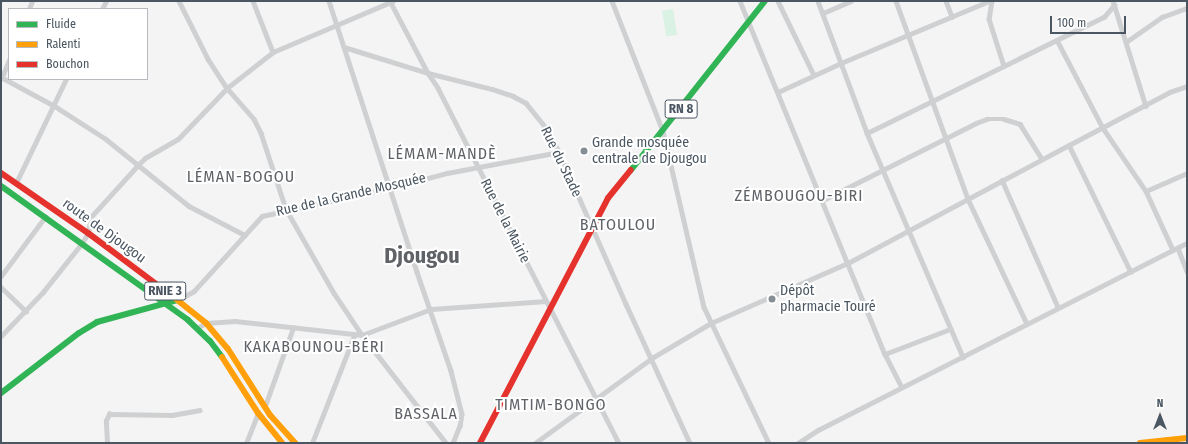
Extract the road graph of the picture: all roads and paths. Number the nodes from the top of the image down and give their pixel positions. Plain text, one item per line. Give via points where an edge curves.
1 (179, 1) edge
2 (253, 1) edge
3 (330, 1) edge
4 (391, 1) edge
5 (612, 1) edge
6 (740, 1) edge
7 (765, 1) edge
8 (778, 1) edge
9 (818, 1) edge
10 (851, 1) edge
11 (896, 1) edge
12 (946, 1) edge
13 (990, 1) edge
14 (1114, 3) edge
15 (1187, 8) edge
16 (823, 13) junction
17 (952, 17) junction
18 (749, 22) junction
19 (336, 26) junction
20 (907, 35) junction
21 (1057, 40) junction
22 (1126, 42) junction
23 (344, 48) junction
24 (273, 52) junction
25 (8, 62) edge
26 (841, 62) junction
27 (1004, 66) junction
28 (428, 73) junction
29 (814, 75) junction
30 (1, 77) edge
31 (66, 80) edge
32 (1187, 86) edge
33 (227, 88) junction
34 (778, 92) junction
35 (932, 101) junction
36 (53, 105) junction
37 (1146, 106) junction
38 (1103, 128) junction
39 (663, 131) junction
40 (867, 133) junction
41 (946, 138) junction
42 (1069, 145) junction
43 (559, 152) junction
44 (1042, 160) junction
45 (139, 164) junction
46 (478, 168) junction
47 (883, 170) junction
48 (1, 173) edge
49 (1187, 173) edge
50 (1002, 180) junction
51 (16, 183) junction
52 (1, 186) edge
53 (390, 188) junction
54 (1146, 191) junction
55 (968, 199) junction
56 (823, 200) junction
57 (286, 209) junction
58 (45, 217) junction
59 (592, 227) junction
60 (910, 231) junction
61 (88, 233) junction
62 (244, 235) junction
63 (82, 243) junction
64 (1187, 243) edge
65 (1176, 249) junction
66 (848, 264) junction
67 (3, 268) edge
68 (1131, 272) junction
69 (1187, 272) edge
70 (1, 276) edge
71 (1, 287) edge
72 (178, 300) junction
73 (546, 300) junction
74 (167, 303) junction
75 (550, 307) junction
76 (1058, 308) junction
77 (431, 309) junction
78 (26, 311) junction
79 (206, 323) junction
80 (711, 323) junction
81 (1027, 324) junction
82 (197, 328) junction
83 (293, 328) junction
84 (950, 329) junction
85 (362, 335) junction
86 (1, 336) edge
87 (354, 336) junction
88 (885, 354) junction
89 (963, 357) junction
90 (652, 358) junction
91 (902, 387) junction
92 (1, 392) edge
93 (596, 400) junction
94 (265, 406) junction
95 (200, 410) dead end
96 (258, 414) junction
97 (1187, 438) edge
98 (107, 443) edge
99 (246, 443) edge
100 (282, 443) edge
101 (295, 443) edge
102 (312, 443) edge
103 (446, 443) edge
104 (452, 443) edge
105 (480, 443) edge
106 (535, 443) edge
107 (619, 443) edge
108 (690, 443) edge
109 (769, 443) edge
110 (798, 443) edge
111 (1140, 443) edge

1 - 33 street via 208,59
2 - 24 street
3 - 19 street
4 - 19 street
4 - 28 street, Rue de la Mairie
5 - 39 street
6 - 18 street
7 - 18 main road, RN 8
8 - 29 street
9 - 16 street
10 - 16 street
11 - 20 street
12 - 17 street
13 - 17 street
13 - 27 street via 989,19
14 - 21 street via 1104,17
14 - 22 street
15 - 22 street via 1162,17
16 - 26 street
17 - 20 street
18 - 34 street
18 - 39 main road, RN 8
19 - 23 street
19 - 24 street
20 - 26 street
20 - 35 street
21 - 27 street
21 - 38 street
22 - 37 street
23 - 28 street, Rue du Stade
23 - 53 street
24 - 33 street
25 - 30 street
26 - 29 street
26 - 40 street
27 - 35 street
28 - 43 street, Rue du Stade via 492,89 526,103 548,130
28 - 46 street, Rue de la Mairie
29 - 34 street
30 - 36 street
31 - 36 street
32 - 37 street via 1176,89
33 - 45 street via 178,139
33 - 57 street via 245,106 262,133
34 - 56 street
35 - 40 street
35 - 41 street
36 - 45 street
36 - 51 street
37 - 38 street
38 - 42 street
38 - 54 street
39 - 59 main road, RN 8 via 608,198
39 - 80 street via 704,308
40 - 47 street
41 - 44 street via 976,123 995,118 1004,119 1020,124
41 - 47 street
41 - 55 street
42 - 44 street
42 - 68 street
43 - 46 street, Rue de la Grande Mosquée
43 - 59 street, Rue du Stade
44 - 50 street
45 - 61 street via 90,218
45 - 62 street via 189,206
46 - 53 street, Rue de la Grande Mosquée
46 - 73 street, Rue de la Mairie
47 - 56 street
47 - 60 street
48 - 51 main road, route de Djougou / RNIE 3
49 - 54 street
50 - 55 street
50 - 76 street
51 - 61 main road, route de Djougou / RNIE 3
52 - 58 main road, RNIE 3
53 - 57 street, Rue de la Grande Mosquée
53 - 77 street
54 - 65 street
55 - 60 street
55 - 81 street
56 - 66 street
57 - 62 street, Rue de la Grande Mosquée via 262,216
57 - 85 street via 330,286
58 - 63 main road, RNIE 3
58 - 67 street
59 - 75 main road, RN 8
59 - 90 street, Rue du Stade
60 - 66 street
60 - 84 street
61 - 63 street
61 - 72 main road, route de Djougou / RNIE 3
62 - 72 street, Rue de la Grande Mosquée via 194,291
63 - 74 main road, RNIE 3
63 - 78 street
64 - 65 street
65 - 68 street
65 - 69 street
66 - 80 street
66 - 88 street
67 - 70 street
68 - 76 street
71 - 78 street
72 - 74 main road
72 - 79 main road, route de Djougou / RNIE 3
73 - 75 street, Rue de la Mairie
73 - 77 street
74 - 82 main road, RNIE 3
74 - 92 main road via 97,322
75 - 93 street, Rue de la Mairie
75 - 105 main road, RN 8
76 - 81 street
77 - 85 street
77 - 104 street via 461,405 460,426
78 - 86 street
79 - 82 street
79 - 83 street via 235,321
79 - 94 main road, route de Djougou / RNIE 3 via 228,349
80 - 90 street
80 - 109 street
81 - 89 street
82 - 96 main road, RNIE 3 via 226,362
83 - 87 street
83 - 94 street
84 - 88 street
84 - 89 street
85 - 87 street
85 - 103 street
87 - 102 street
88 - 91 street
89 - 91 street
90 - 93 street
90 - 108 street, Rue du Stade
91 - 110 street
93 - 106 street
93 - 107 street, Rue de la Mairie
94 - 101 main road, route de Djougou / RNIE 3 via 278,426
95 - 98 street via 172,415 109,414 106,421
96 - 99 street
96 - 100 main road, RNIE 3
97 - 111 main road

